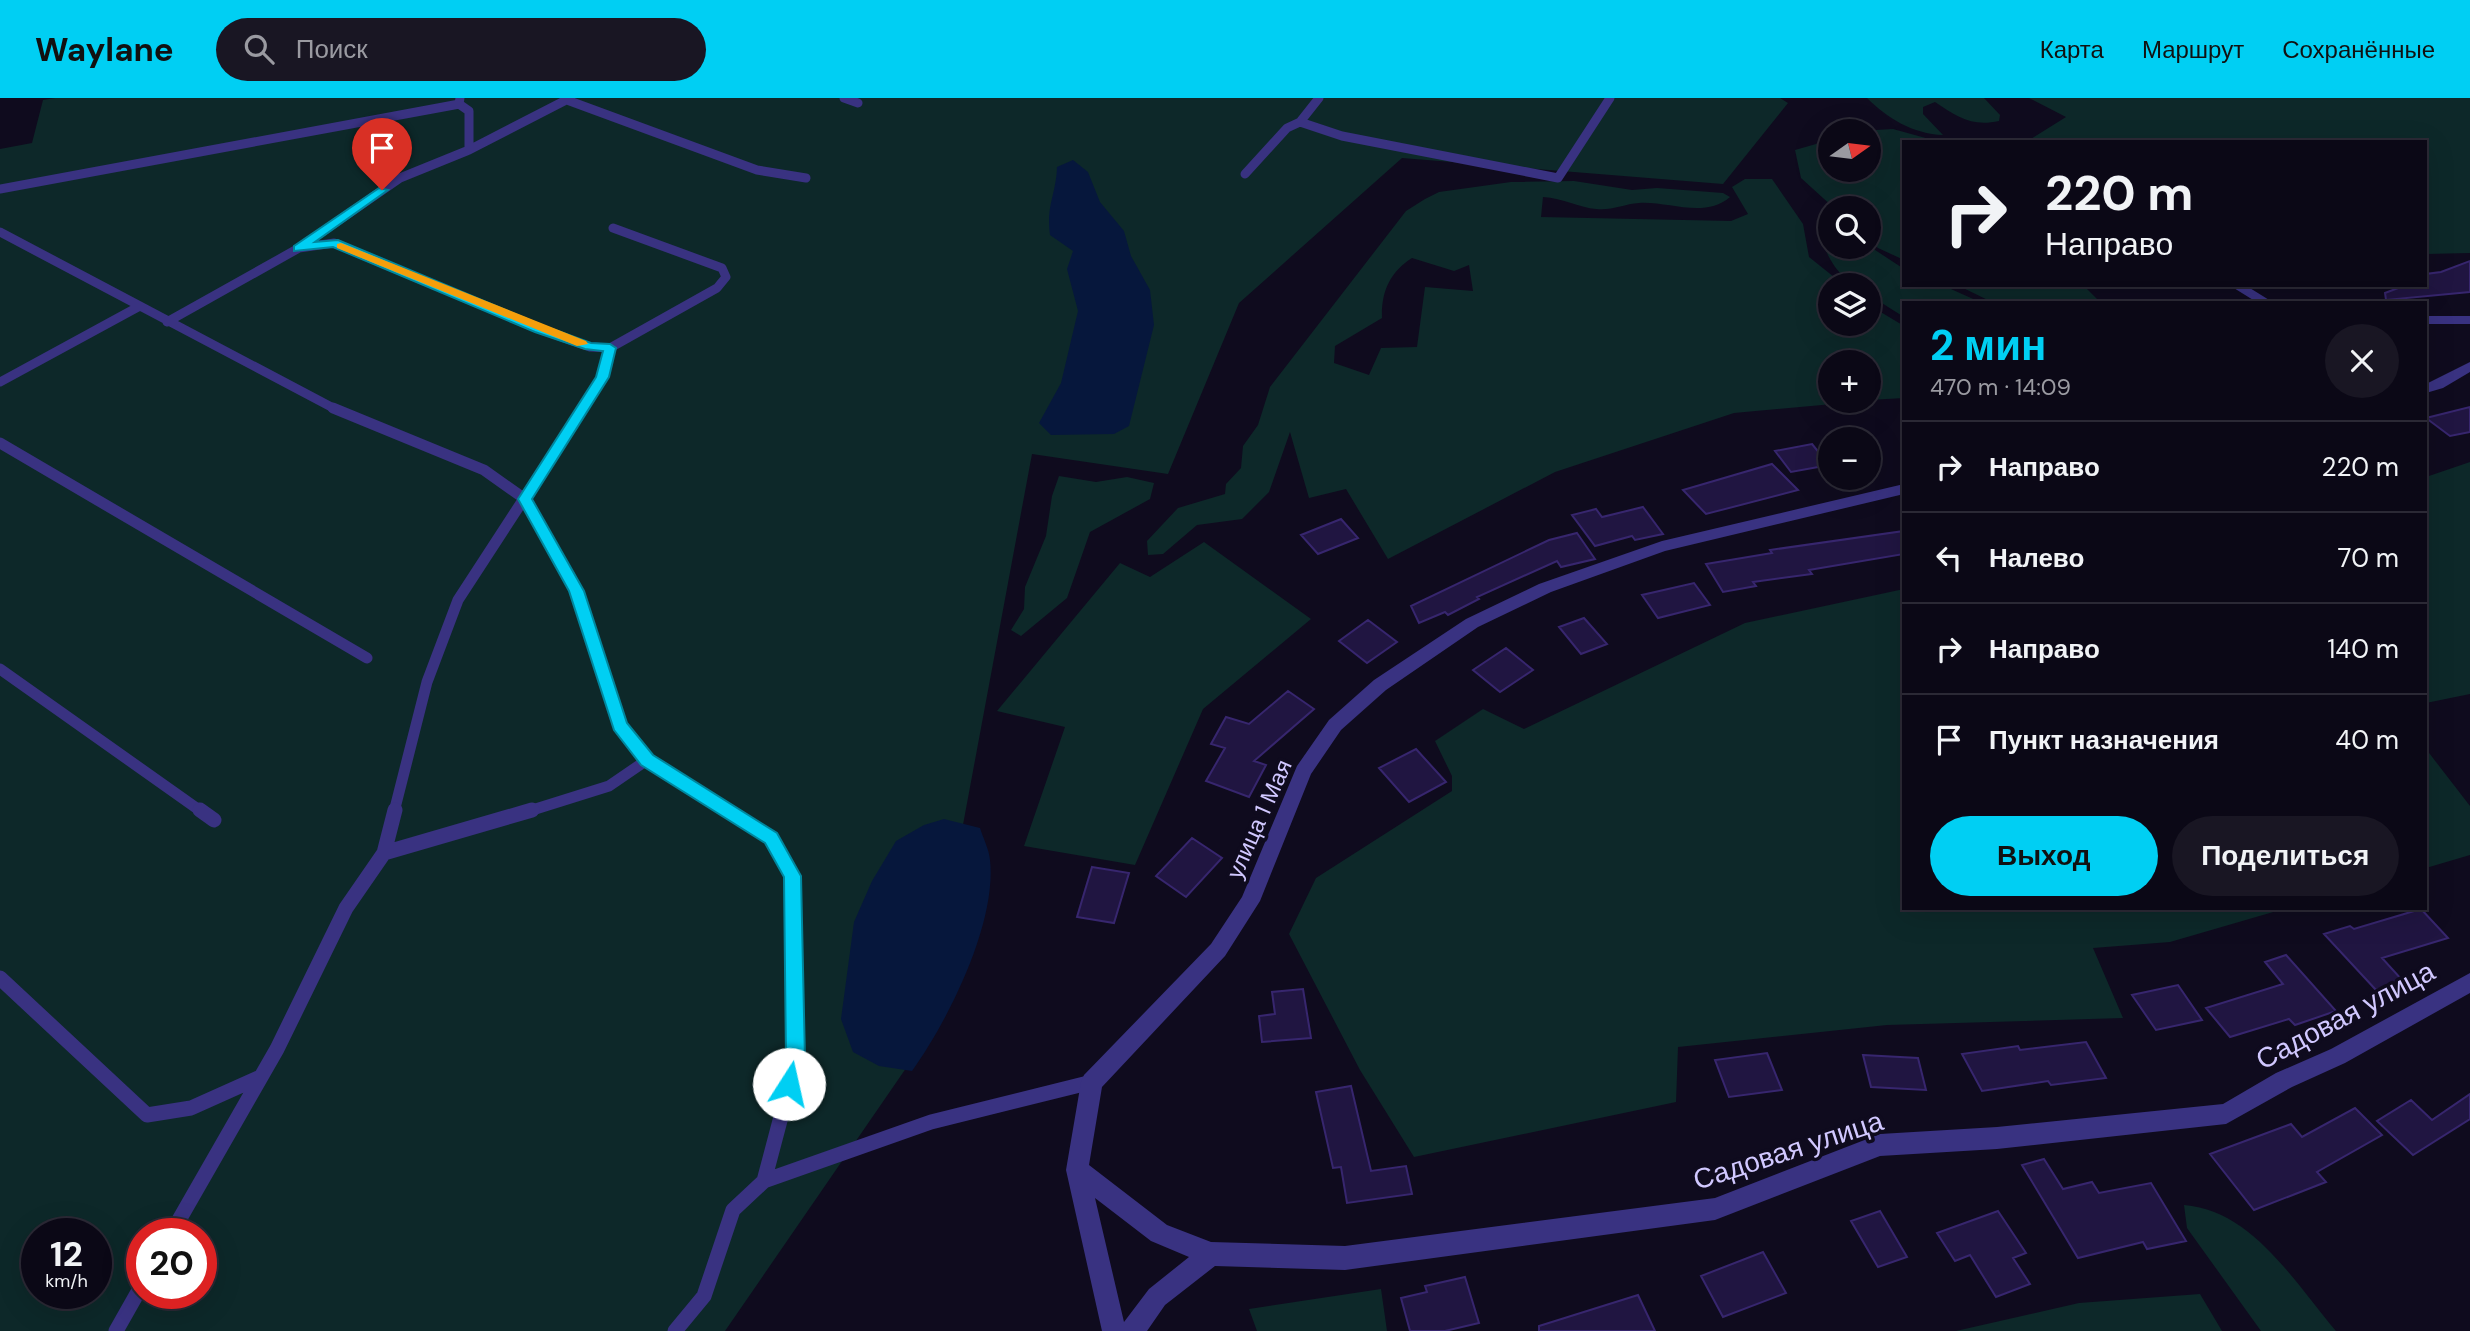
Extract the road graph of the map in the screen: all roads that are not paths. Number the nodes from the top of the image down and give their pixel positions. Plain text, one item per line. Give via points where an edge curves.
1 (844, 98) edge
2 (1319, 98) edge
3 (1610, 98) edge
4 (568, 99) edge
5 (459, 101) edge
6 (858, 103) dead end
7 (1300, 122) junction
8 (469, 150) junction
9 (1245, 174) dead end
10 (806, 178) dead end
11 (0, 189) edge
12 (613, 228) dead end
13 (0, 232) edge
14 (299, 248) junction
15 (2239, 287) edge
16 (2263, 301) edge
17 (138, 307) junction
18 (2427, 320) edge
19 (2470, 320) edge
20 (167, 322) junction
21 (610, 348) junction
22 (2470, 366) edge
23 (0, 383) edge
24 (2427, 389) edge
25 (0, 443) edge
26 (1902, 489) edge
27 (525, 499) junction
28 (367, 658) dead end
29 (0, 669) edge
30 (647, 760) junction
31 (214, 820) dead end
32 (384, 853) junction
33 (0, 978) edge
34 (2470, 982) edge
35 (258, 1077) junction
36 (1092, 1082) junction
37 (1077, 1170) junction
38 (764, 1181) junction
39 (180, 1218) edge
40 (1210, 1254) junction
41 (128, 1309) edge
42 (116, 1331) edge
43 (675, 1331) edge
44 (1114, 1331) edge
45 (1132, 1331) edge

1 - 6 lane
2 - 7 lane
3 - 7 lane via 1558,178 1317,131
4 - 8 lane
4 - 10 lane via 757,170
5 - 8 lane via 469,111
5 - 11 lane
7 - 9 lane via 1287,128
8 - 14 lane via 400,178
12 - 21 lane via 722,268 726,277 717,288
13 - 17 lane
14 - 20 lane
14 - 21 lane via 334,243 539,329 590,347
15 - 16 street
17 - 20 lane
17 - 23 lane
18 - 19 street
20 - 27 lane via 326,405 484,470
21 - 27 lane via 603,377
22 - 24 street
25 - 28 lane
26 - 36 street, улица 1 Мая via 1662,547 1545,588 1472,623 1380,685 1335,725 1303,771 1250,901 1218,950
27 - 30 lane via 577,591 620,726
27 - 32 lane via 458,600 427,682
29 - 31 lane
30 - 32 lane via 609,786
30 - 38 lane via 771,838 792,876 796,1060
32 - 35 lane via 346,908 277,1049
33 - 35 lane via 147,1115 202,1107
34 - 40 street, Садовая улица via 2225,1114 1880,1145 1715,1209 1345,1258
35 - 39 lane
36 - 37 street
36 - 38 lane via 931,1122
37 - 40 street, Садовая улица via 1159,1233
37 - 44 street
38 - 43 lane via 733,1210 704,1296
40 - 45 street via 1157,1297
41 - 42 lane

